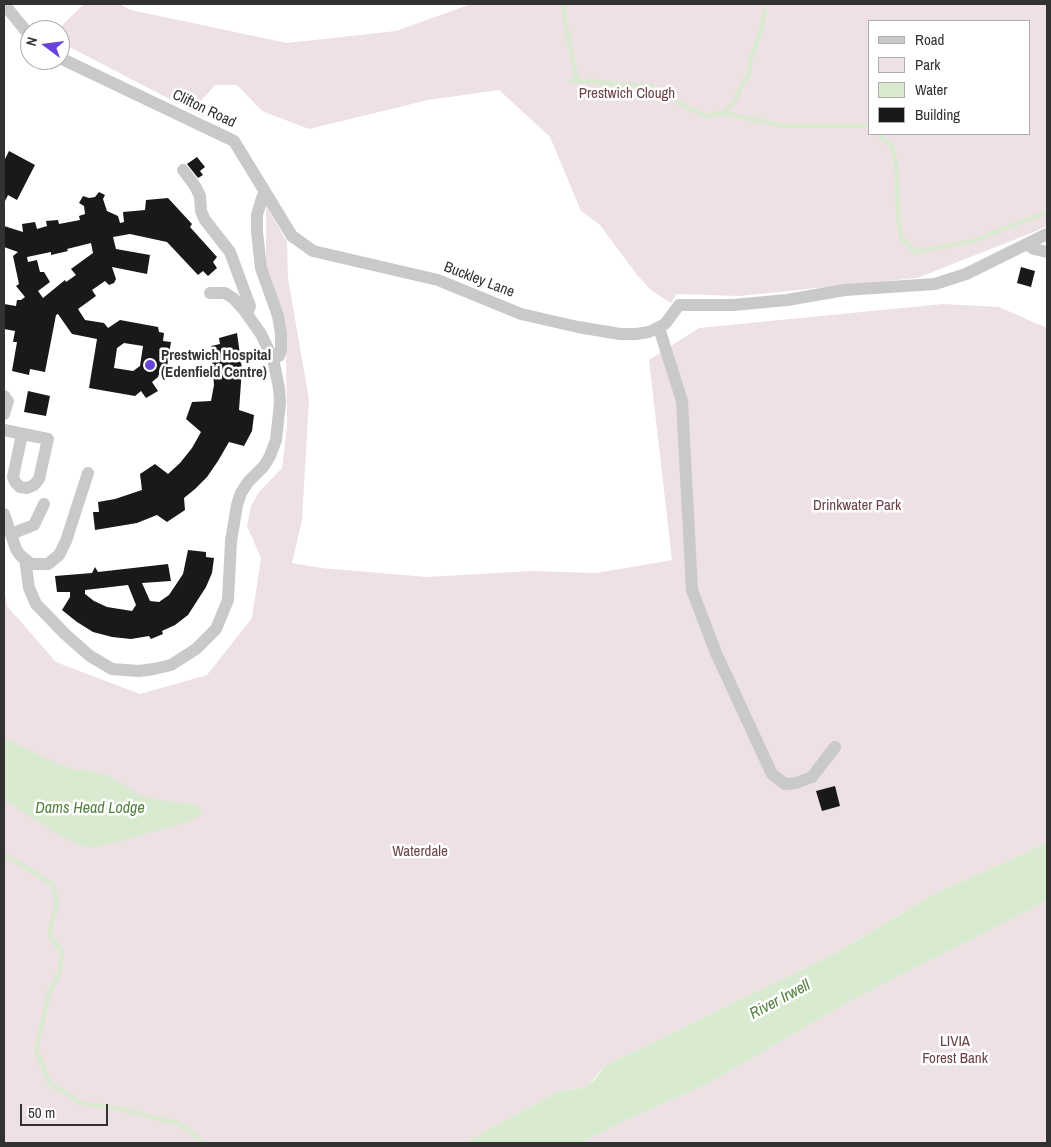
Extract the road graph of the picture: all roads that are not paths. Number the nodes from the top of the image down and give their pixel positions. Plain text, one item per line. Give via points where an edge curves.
1 (4, 4) edge
2 (20, 24) edge
3 (70, 63) edge
4 (183, 170) dead end
5 (265, 192) junction
6 (1047, 234) edge
7 (292, 236) joint
8 (1027, 244) junction
9 (1047, 252) edge
10 (210, 293) dead end
11 (247, 314) junction
12 (658, 328) junction
13 (273, 359) junction
14 (4, 396) edge
15 (4, 414) edge
16 (4, 430) edge
17 (22, 434) dead end
18 (88, 472) dead end
19 (44, 504) dead end
20 (4, 514) edge
21 (11, 534) junction
22 (25, 560) junction
23 (835, 746) dead end

1 - 2 street
3 - 5 street, Clifton Road via 234,141
4 - 11 street via 196,186 200,211 205,220 230,252 250,306
5 - 7 street, Clifton Road
5 - 13 street via 257,215 257,232 261,268 281,334 281,350
6 - 8 street
7 - 12 street, Buckley Lane via 314,251 438,280 521,314 550,322 620,334
8 - 9 street
8 - 12 street via 966,274 935,284 845,290 733,306 679,305 670,319
10 - 11 street via 229,295
11 - 13 street via 265,340
12 - 23 street via 682,401 692,590 716,653 772,774 785,784 812,777
13 - 22 street via 280,403 276,440 264,466 241,493 231,541 228,600 216,629 196,649 171,665 154,669 127,671 100,663 36,604 29,588
14 - 15 street via 8,401
16 - 17 street
18 - 22 street via 59,554 48,564 31,564
19 - 21 street via 34,525
20 - 21 street
21 - 22 street via 16,549

